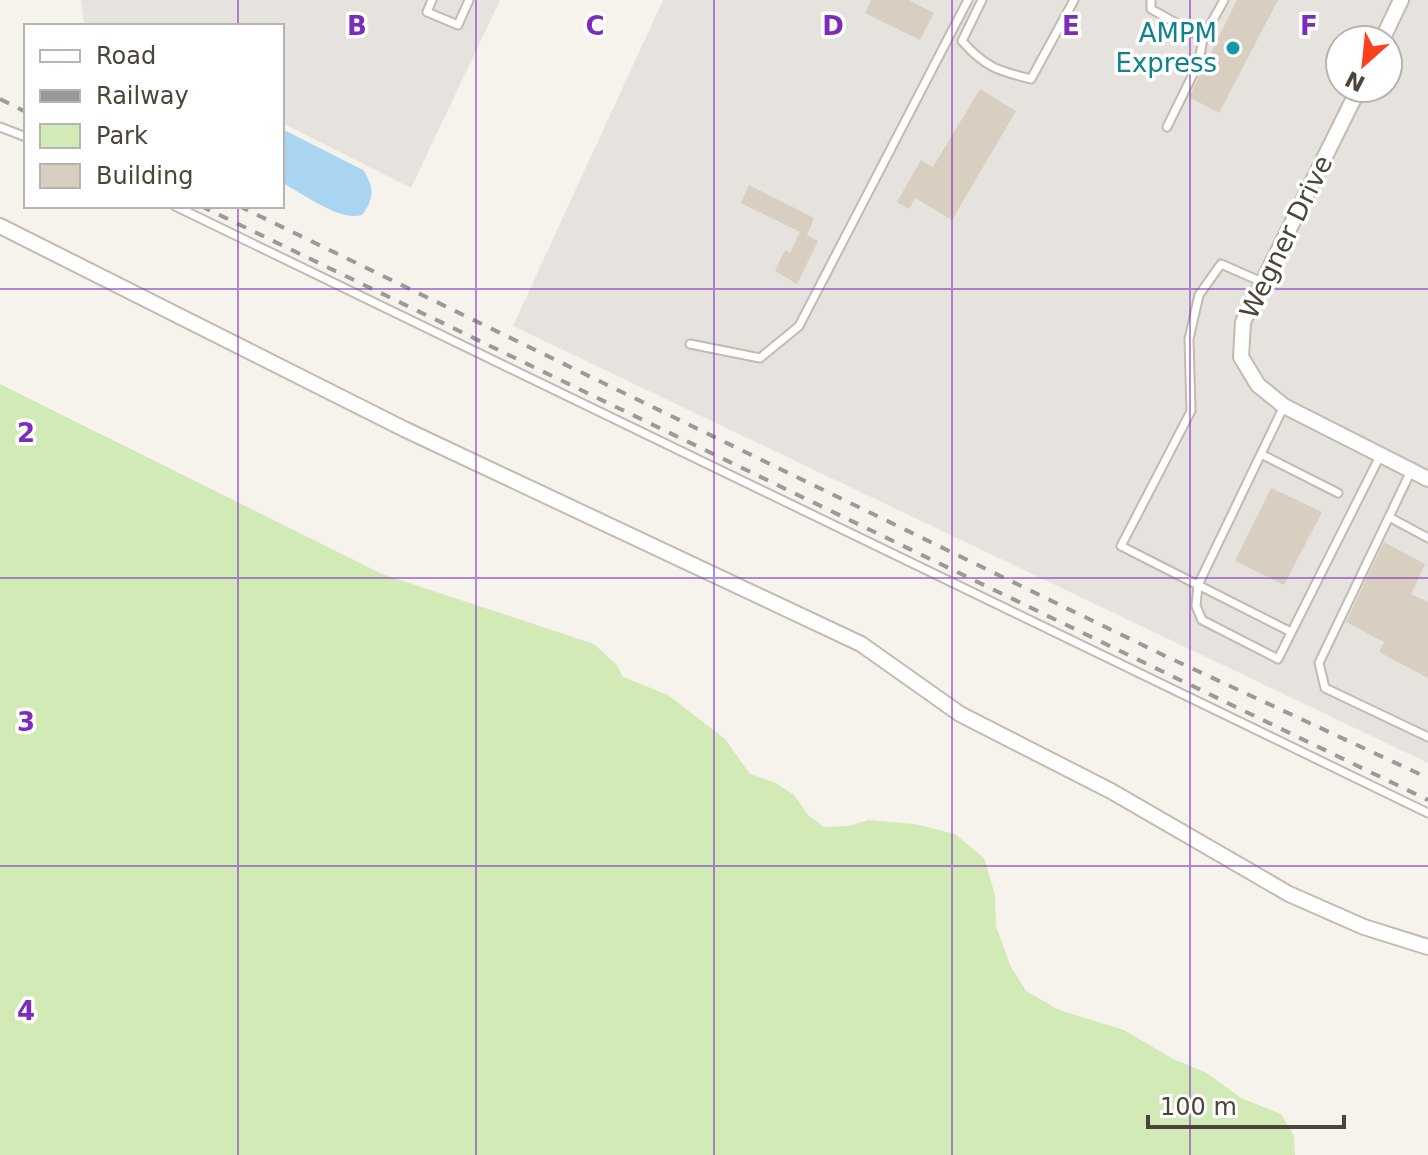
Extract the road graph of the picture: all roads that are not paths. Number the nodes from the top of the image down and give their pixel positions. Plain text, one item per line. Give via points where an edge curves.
1 (432, 0) edge
2 (469, 0) edge
3 (968, 0) edge
4 (982, 0) edge
5 (1074, 0) edge
6 (1151, 0) edge
7 (1224, 0) edge
8 (1401, 0) edge
9 (1390, 24) edge
10 (1203, 38) junction
11 (1351, 104) edge
12 (0, 127) edge
13 (1167, 127) dead end
14 (24, 136) edge
15 (179, 208) edge
16 (0, 226) edge
17 (1264, 283) junction
18 (690, 344) dead end
19 (1284, 406) junction
20 (1261, 454) junction
21 (1381, 455) junction
22 (1411, 471) junction
23 (1428, 479) edge
24 (1338, 493) dead end
25 (1389, 517) junction
26 (1428, 538) edge
27 (1198, 585) junction
28 (1291, 632) junction
29 (1428, 737) edge
30 (1428, 813) edge
31 (1428, 947) edge

1 - 2 lane via 427,12 458,25
3 - 18 lane via 799,326 760,358
4 - 5 lane via 962,41 995,71 1031,79
6 - 10 lane via 1151,9
7 - 10 lane
8 - 9 street
10 - 13 lane via 1199,62
11 - 17 street, Wegner Drive
12 - 14 lane
15 - 30 lane
16 - 31 street via 404,429 861,644 960,714 1111,791 1289,894 1364,927
17 - 19 street, Wegner Drive via 1243,322 1241,357 1258,385
17 - 27 lane via 1221,264 1199,295 1189,339 1191,411 1121,546
19 - 20 lane
19 - 21 street, Wegner Drive
20 - 24 lane
20 - 27 lane
21 - 22 street, Wegner Drive
21 - 28 lane
22 - 23 street, Wegner Drive
22 - 25 lane
25 - 26 lane
25 - 29 lane via 1319,663 1325,688
27 - 28 lane
27 - 28 lane via 1196,606 1202,620 1278,659

